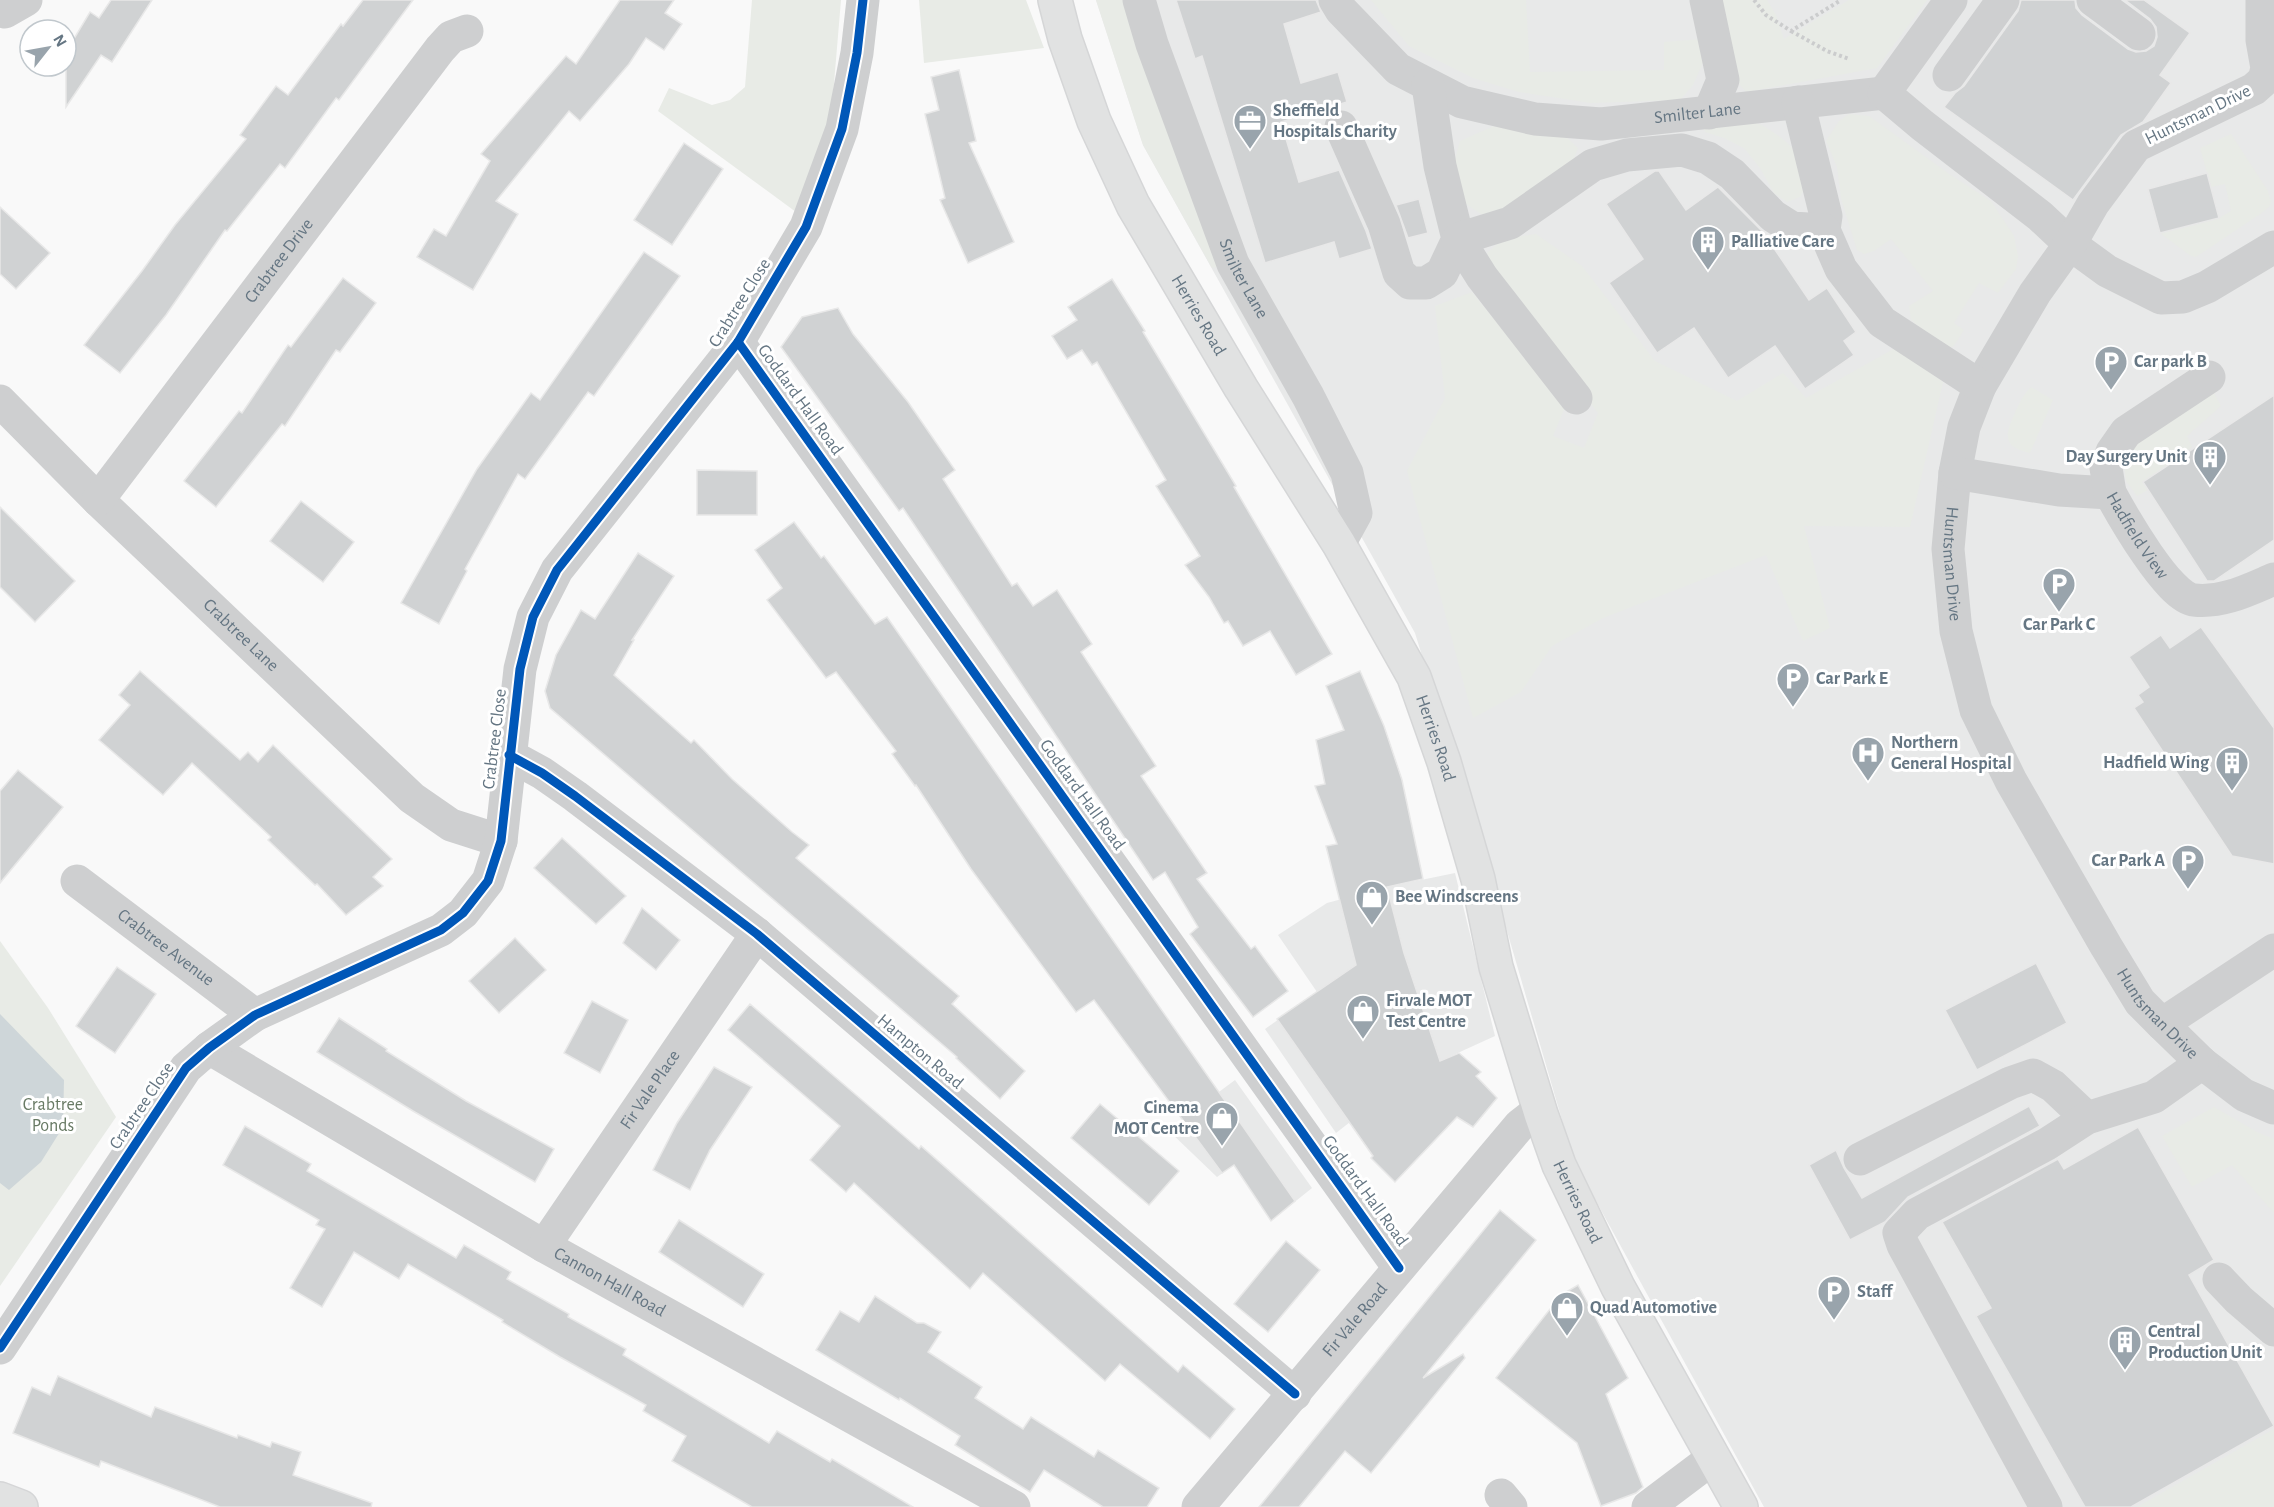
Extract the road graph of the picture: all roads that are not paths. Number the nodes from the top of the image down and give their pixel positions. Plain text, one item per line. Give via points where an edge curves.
1 (863, 0) edge
2 (1055, 0) edge
3 (1139, 0) edge
4 (1335, 0) edge
5 (1706, 0) edge
6 (1951, 0) edge
7 (2003, 0) edge
8 (2093, 0) edge
9 (2262, 0) edge
10 (467, 31) dead end
11 (2139, 34) dead end
12 (1949, 75) dead end
13 (1428, 85) junction
14 (1878, 94) junction
15 (1798, 102) junction
16 (1709, 113) junction
17 (1341, 127) dead end
18 (1824, 230) junction
19 (1458, 239) junction
20 (2070, 244) junction
21 (2274, 247) edge
22 (738, 342) junction
23 (2209, 377) dead end
24 (1980, 386) junction
25 (1576, 398) dead end
26 (0, 400) edge
27 (1955, 473) junction
28 (2110, 493) junction
29 (98, 500) junction
30 (1339, 544) junction
31 (2274, 579) edge
32 (509, 755) junction
33 (501, 841) junction
34 (77, 881) dead end
35 (757, 934) junction
36 (2274, 950) edge
37 (255, 1016) junction
38 (2162, 1024) junction
39 (209, 1048) junction
40 (2202, 1063) junction
41 (2274, 1108) edge
42 (1541, 1114) junction
43 (2087, 1118) junction
44 (1860, 1159) dead end
45 (544, 1246) junction
46 (1399, 1268) junction
47 (2219, 1279) dead end
48 (2274, 1330) edge
49 (0, 1348) edge
50 (1295, 1394) junction
51 (1713, 1458) junction
52 (0, 1498) edge
53 (21, 1507) edge
54 (1014, 1507) edge
55 (1198, 1507) edge
56 (1648, 1507) edge
57 (1742, 1507) edge
58 (2046, 1507) edge

1 - 22 street, Crabtree Close via 857,53 838,140 806,227
2 - 30 main road, Herries Road via 1094,121 1133,205
3 - 30 street, Smilter Lane via 1233,264 1347,472 1356,513
4 - 13 street, Smilter Lane via 1398,69
5 - 16 street via 1723,80
6 - 14 street
7 - 12 street
8 - 11 street
9 - 20 street, Huntsman Drive via 2267,68 2264,80 2254,89 2136,146 2093,204
10 - 29 street, Crabtree Drive via 451,37 440,49
13 - 16 street, Smilter Lane via 1461,102 1535,119 1601,124
13 - 19 street via 1440,166
14 - 15 street, Smilter Lane
14 - 20 street via 2040,216
15 - 16 street, Smilter Lane
15 - 18 street via 1826,216
17 - 19 street via 1384,224 1399,273 1410,283 1426,284 1442,273
18 - 19 street via 1792,228 1773,216 1732,174 1708,158 1682,150 1628,155 1593,165 1510,223
18 - 24 street via 1840,269 1882,322
19 - 25 street via 1482,277
20 - 21 street via 2107,270 2161,298 2183,297 2199,291
20 - 24 street, Huntsman Drive via 2035,293
22 - 32 street, Crabtree Close via 556,570 533,617 520,669
22 - 46 street, Goddard Hall Road
23 - 28 street via 2126,432 2106,468
24 - 27 street, Huntsman Drive via 1964,427
26 - 29 street, Crabtree Lane
27 - 28 street, Hadfield View via 2058,490
27 - 38 street, Huntsman Drive via 1947,549 1956,631 1976,710 2011,781 2106,946 2140,1002
28 - 31 street, Hadfield View via 2136,538 2175,590 2191,600 2223,599
29 - 33 street, Crabtree Lane via 412,798 451,825
30 - 42 main road, Herries Road via 1414,677 1478,879 1496,968
32 - 33 street, Crabtree Close
32 - 35 street, Hampton Road via 575,796
33 - 37 street, Crabtree Close via 488,880 463,913 441,930
34 - 37 street, Crabtree Avenue
35 - 45 street, Fir Vale Place
35 - 50 street, Hampton Road
36 - 38 street
37 - 39 street, Crabtree Close
38 - 40 street, Huntsman Drive
39 - 45 street, Cannon Hall Road
39 - 49 street, Crabtree Close via 186,1068
40 - 41 street, Huntsman Drive via 2244,1095
40 - 43 street via 2154,1097
42 - 46 street, Fir Vale Road via 1520,1125
42 - 51 main road, Herries Road via 1559,1165 1618,1287
43 - 44 street via 2053,1086 2033,1075
43 - 58 street via 1917,1214 1899,1233
45 - 54 street, Cannon Hall Road
46 - 50 street, Fir Vale Road
47 - 48 street
50 - 55 street, Fir Vale Road
51 - 56 street
51 - 57 main road, Herries Road
52 - 53 main road

